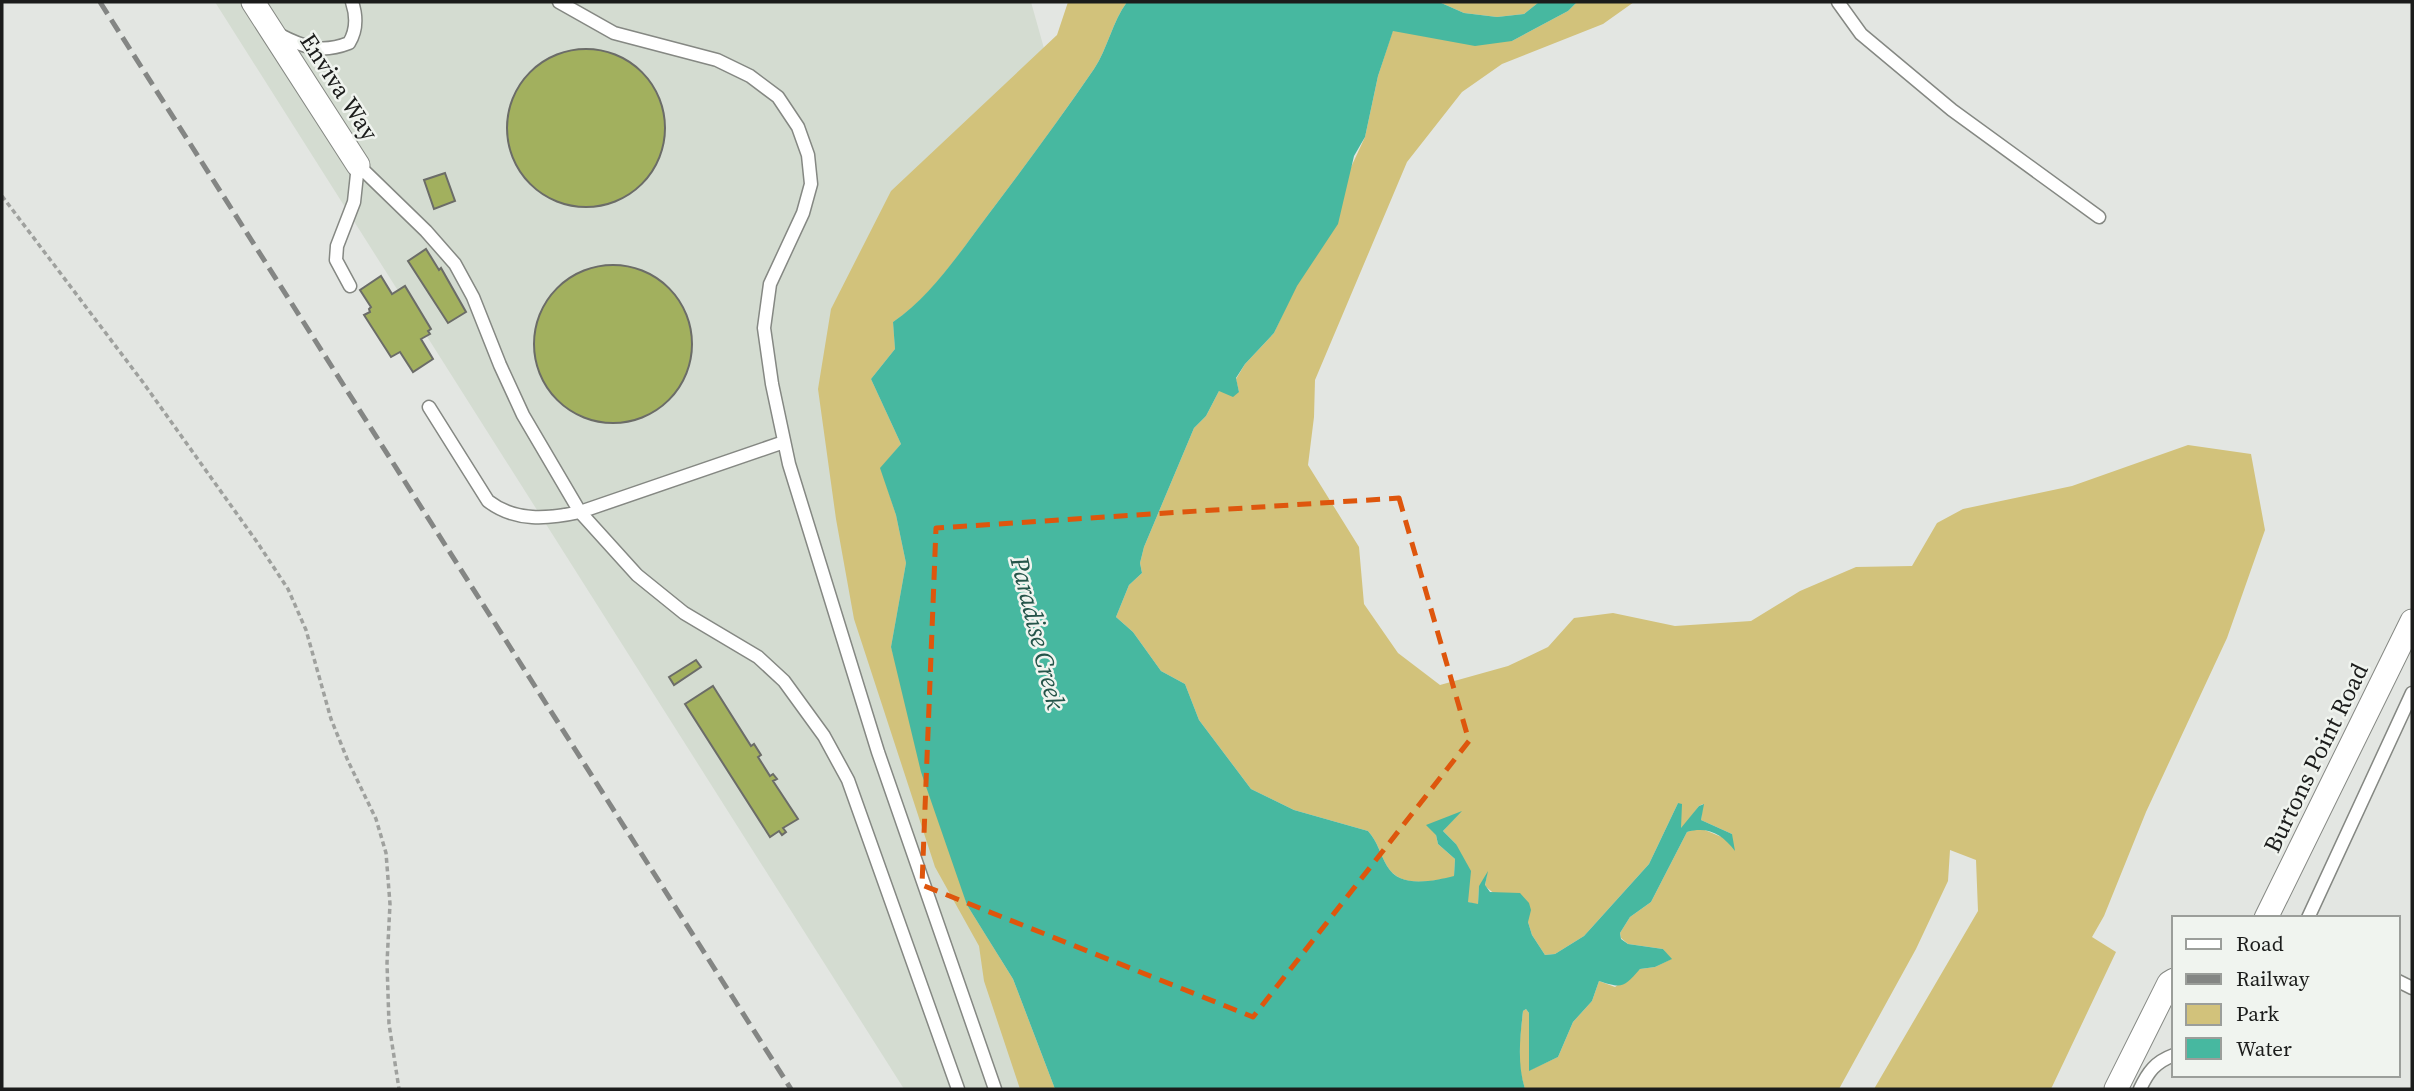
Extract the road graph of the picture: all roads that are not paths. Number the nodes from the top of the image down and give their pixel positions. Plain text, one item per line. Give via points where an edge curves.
1 (253, 2) edge
2 (352, 2) edge
3 (559, 2) edge
4 (1838, 2) edge
5 (271, 30) junction
6 (358, 165) junction
7 (2099, 217) dead end
8 (350, 286) dead end
9 (429, 408) dead end
10 (784, 442) junction
11 (580, 512) junction
12 (2412, 621) edge
13 (2412, 692) edge
14 (2267, 916) edge
15 (2309, 916) edge
16 (2172, 981) edge
17 (2172, 1056) edge
18 (958, 1089) edge
19 (995, 1089) edge
20 (2116, 1089) edge
21 (2140, 1089) edge

1 - 5 street, Enviva Way
2 - 5 lane via 354,34 349,43 339,47 311,48
3 - 10 lane via 614,33 717,60 750,76 778,97 798,127 808,155 811,184 803,213 770,284 764,328
4 - 7 lane via 1861,34 1952,110
5 - 6 street, Enviva Way
6 - 8 lane via 354,202 336,260
6 - 11 lane via 455,264 523,415
9 - 11 lane via 488,501 501,511 554,518
10 - 11 lane
10 - 19 lane via 878,752
11 - 18 lane via 646,582 684,613 758,657 784,681 824,736 848,780
12 - 14 street, Burtons Point Road
13 - 15 lane
16 - 20 street
17 - 21 lane via 2148,1070

